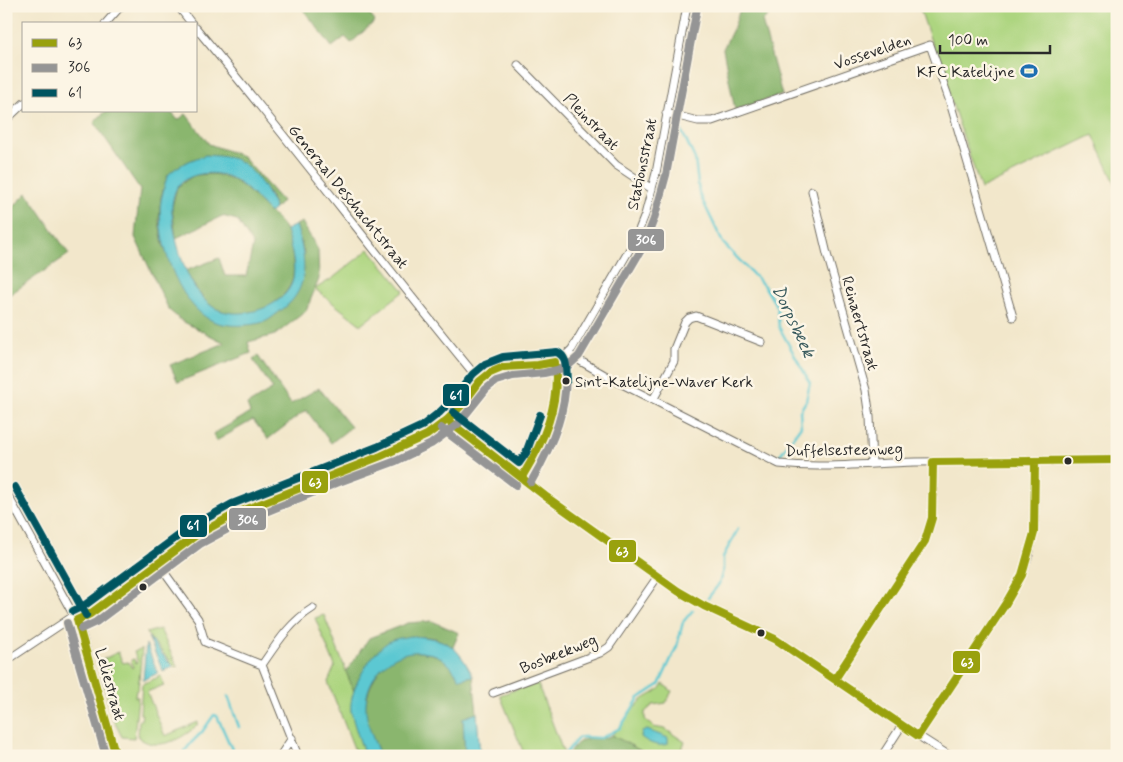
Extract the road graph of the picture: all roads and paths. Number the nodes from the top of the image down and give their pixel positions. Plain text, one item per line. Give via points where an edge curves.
1 (121, 6) edge
2 (178, 6) edge
3 (687, 6) edge
4 (107, 22) edge
5 (190, 22) edge
6 (198, 30) edge
7 (518, 66) dead end
8 (22, 105) edge
9 (666, 113) junction
10 (6, 120) edge
11 (652, 189) junction
12 (812, 191) dead end
13 (1013, 317) dead end
14 (762, 342) dead end
15 (568, 354) junction
16 (555, 362) junction
17 (480, 381) junction
18 (653, 400) junction
19 (447, 420) junction
20 (1117, 460) edge
21 (1035, 461) junction
22 (933, 462) junction
23 (872, 464) junction
24 (522, 477) junction
25 (6, 492) edge
26 (158, 565) junction
27 (658, 576) junction
28 (313, 608) dead end
29 (76, 618) junction
30 (6, 661) edge
31 (262, 664) junction
32 (835, 679) junction
33 (493, 693) dead end
34 (902, 725) junction
35 (918, 736) junction
36 (292, 738) junction
37 (116, 756) edge
38 (280, 756) edge
39 (298, 756) edge
40 (882, 756) edge
41 (950, 756) edge

1 - 4 street
2 - 5 street
3 - 9 street, Stationsstraat
6 - 17 street, Generaal Deschachtstraat
7 - 11 street, Pleinstraat via 616,165
8 - 10 street
9 - 11 street, Stationsstraat
9 - 13 street, Vossevelden via 712,121 930,45
11 - 15 street, Stationsstraat via 635,240
12 - 23 street, Reinaertstraat via 826,254 866,390
14 - 18 street via 696,316 689,318 674,349 674,361
15 - 16 street, Stationsstraat
15 - 18 street, Duffelsesteenweg
16 - 17 street via 504,367
16 - 24 street via 555,399 535,457
17 - 19 street
18 - 23 street, Duffelsesteenweg via 779,464
19 - 24 street
19 - 26 street via 415,441 229,517 195,536
20 - 21 street, Duffelsesteenweg
21 - 22 street, Duffelsesteenweg
21 - 35 street via 1034,533 1022,575
22 - 23 street, Duffelsesteenweg
22 - 32 street via 932,518 925,541
24 - 27 street
25 - 29 street, Leliestraat
26 - 29 street via 90,614
26 - 31 street via 198,619 205,642
27 - 32 street via 704,606 775,639
27 - 33 street, Bosbeekweg via 608,647 600,653
28 - 31 street via 285,632
29 - 30 street
29 - 37 street, Leliestraat
31 - 36 street
32 - 34 street
34 - 35 street
34 - 40 street
35 - 41 street
36 - 38 street
36 - 39 street

